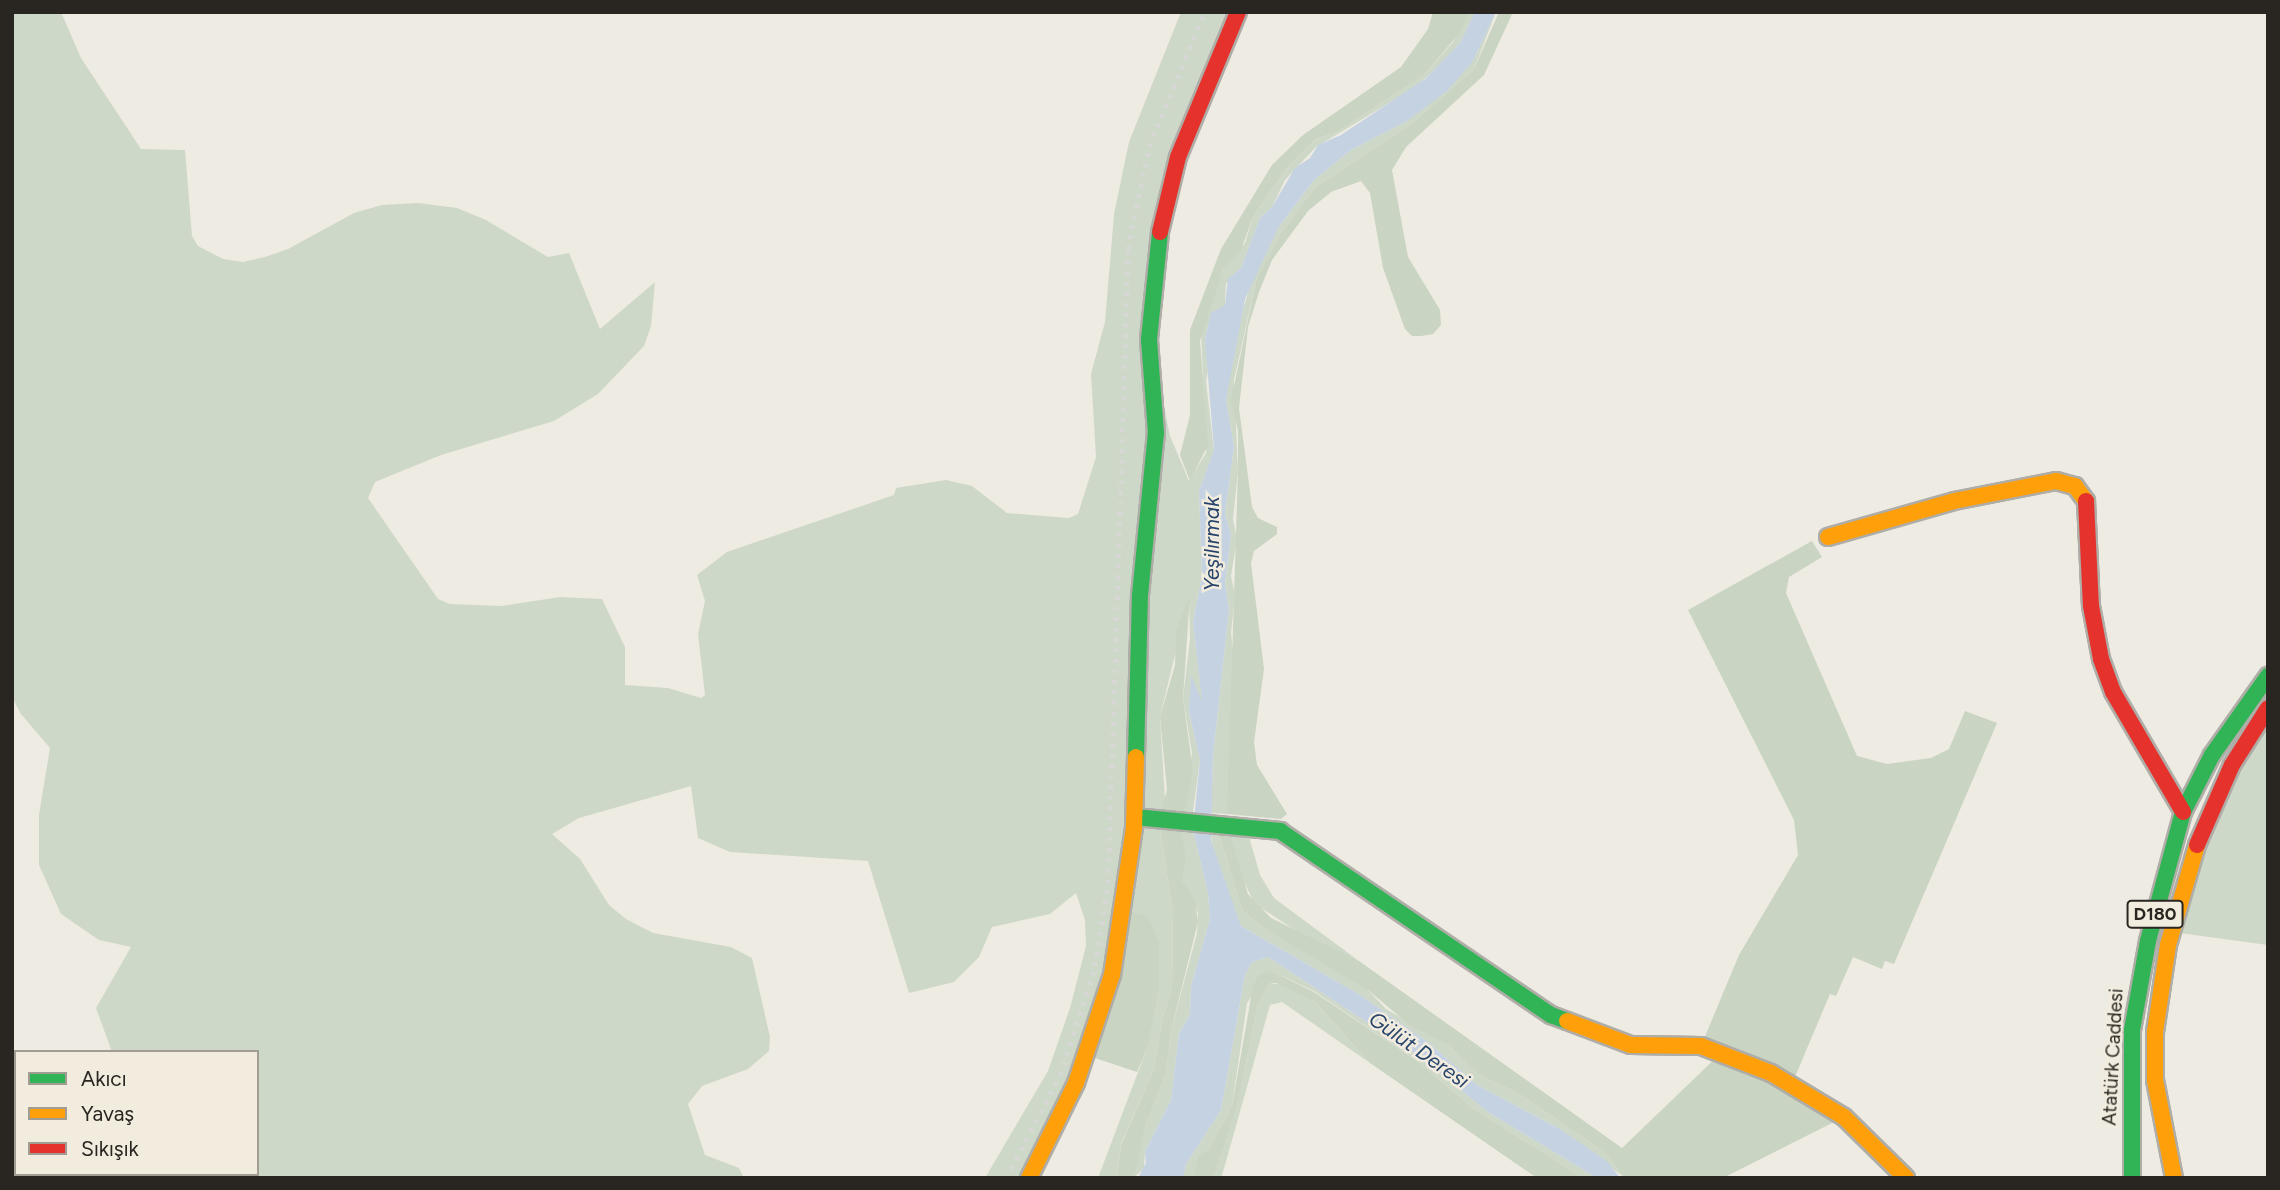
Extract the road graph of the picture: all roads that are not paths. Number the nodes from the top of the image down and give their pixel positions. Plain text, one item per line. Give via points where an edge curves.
1 (1238, 12) edge
2 (1828, 537) dead end
3 (2268, 676) edge
4 (2268, 708) edge
5 (2183, 812) junction
6 (1135, 817) junction
7 (1029, 1178) edge
8 (1906, 1178) edge
9 (2132, 1178) edge
10 (2174, 1178) edge

1 - 6 main road via 1178,157 1153,255 1149,339 1156,447 1140,595
2 - 5 main road via 1967,499 2056,481 2075,486 2088,503 2091,606 2101,659 2113,692
3 - 5 main road, Atatürk Caddesi / D180 via 2212,755
4 - 10 main road, D180 via 2232,765 2201,831 2166,955 2155,1032 2155,1080
5 - 9 main road, Atatürk Caddesi / D180 via 2139,982 2130,1080
6 - 7 main road via 1114,962 1100,1020 1076,1083
6 - 8 main road via 1280,831 1523,998 1577,1028 1631,1045 1701,1046 1772,1073 1844,1117

